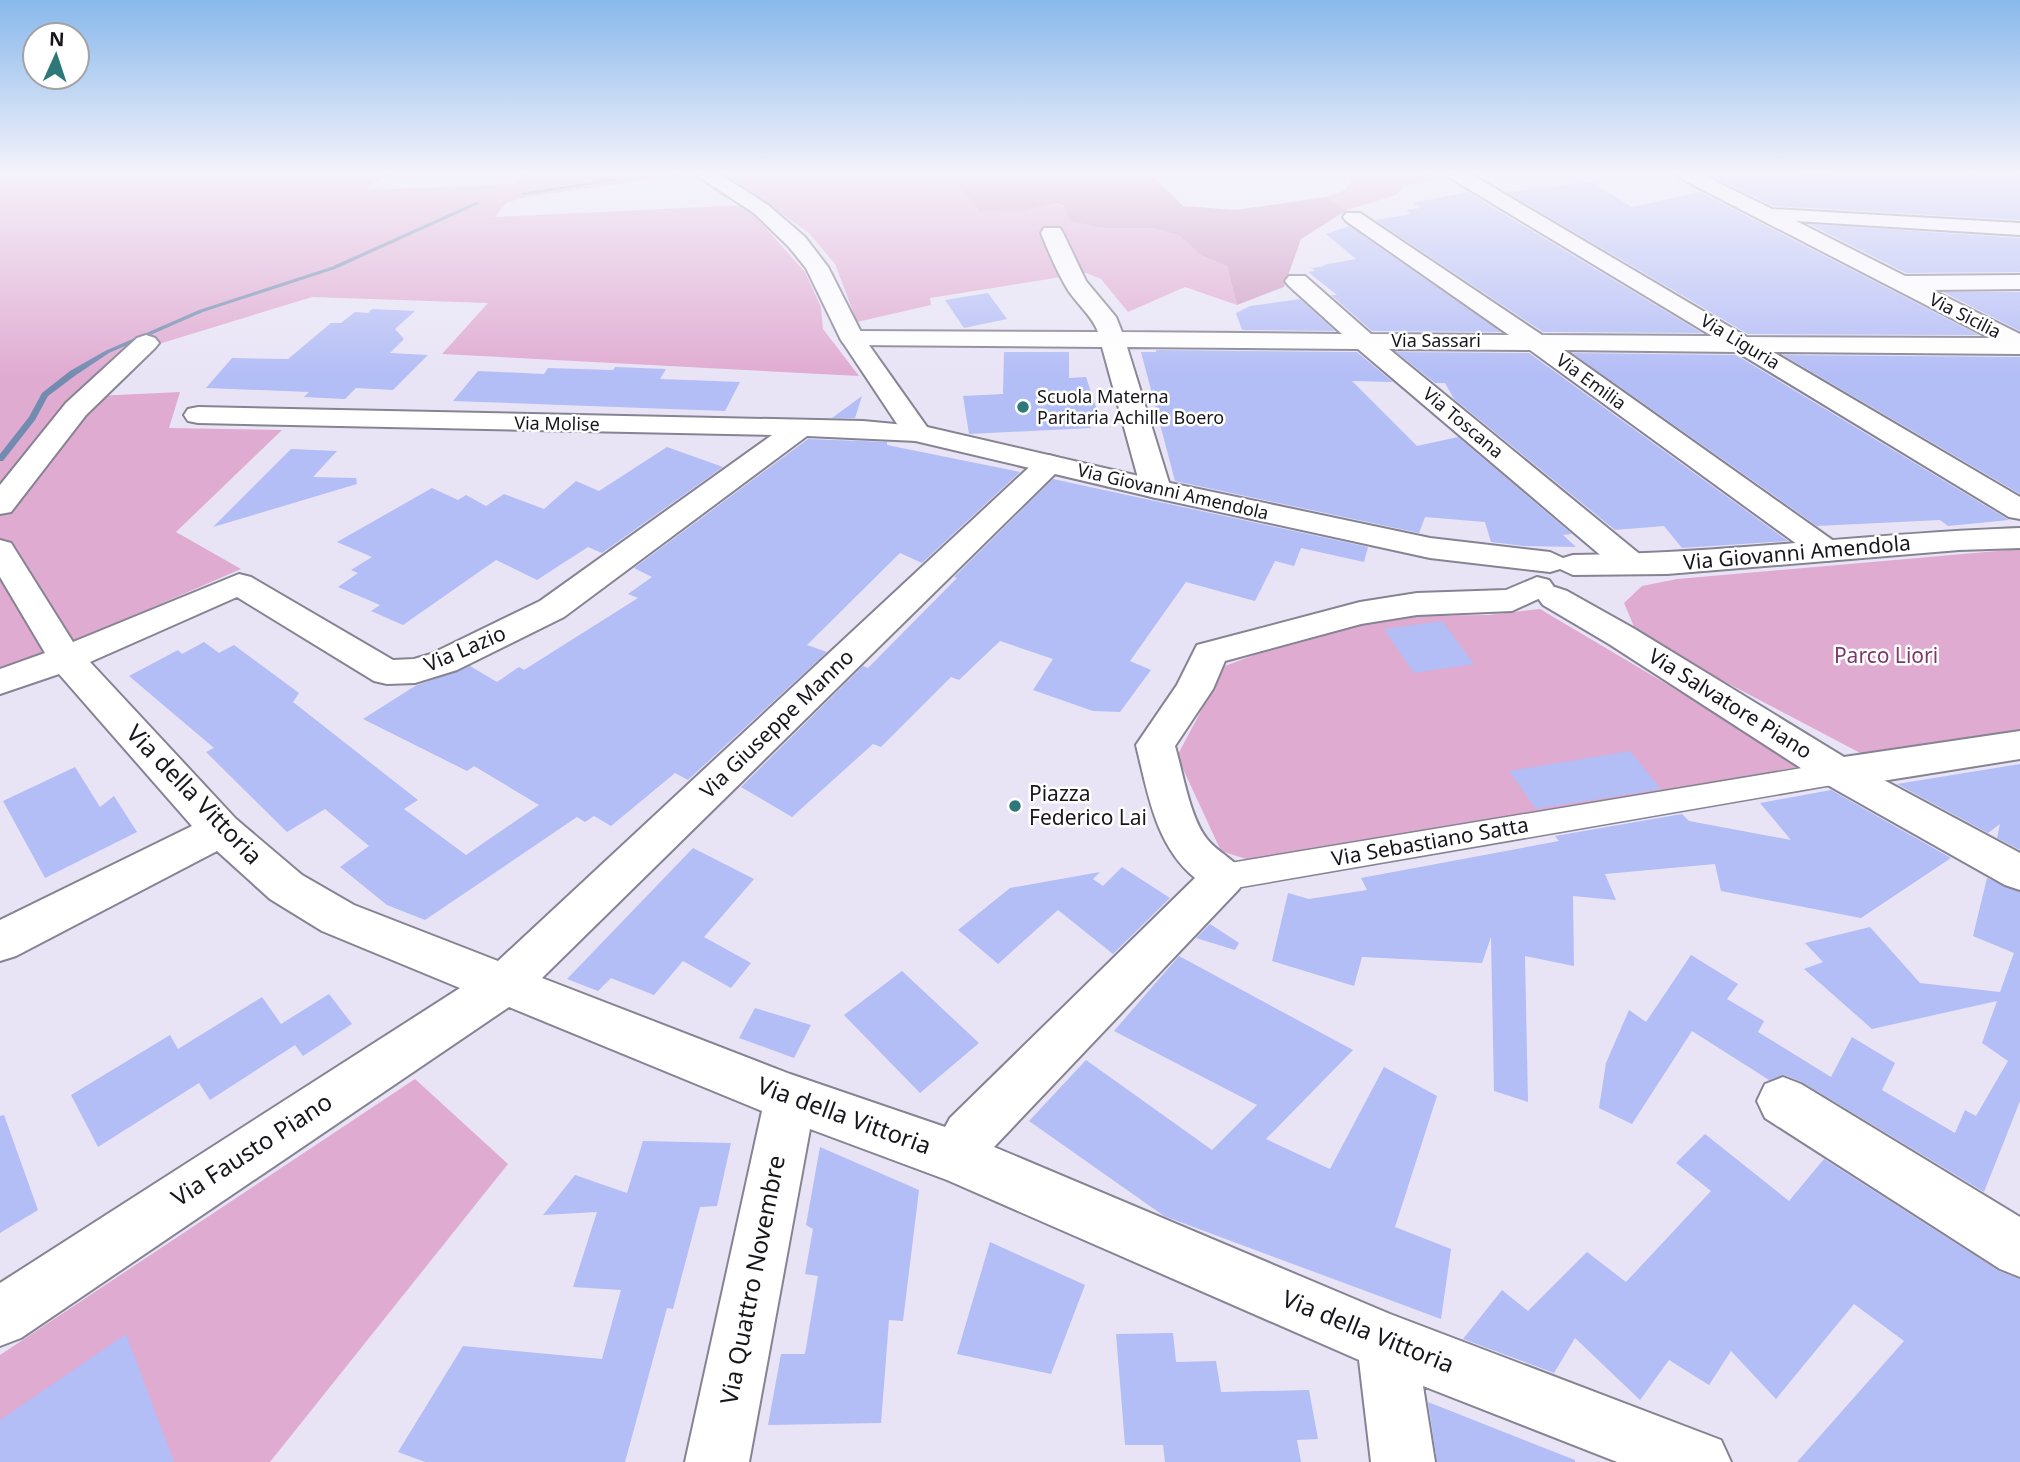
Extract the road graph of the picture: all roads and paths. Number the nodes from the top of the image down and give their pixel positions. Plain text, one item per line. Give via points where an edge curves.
1 (796, 241) edge
2 (1055, 241) edge
3 (1388, 241) edge
4 (1574, 241) edge
5 (1819, 241) edge
6 (1297, 281) dead end
7 (2020, 282) edge
8 (1901, 283) junction
9 (852, 338) junction
10 (1114, 339) junction
11 (1364, 341) junction
12 (1534, 341) junction
13 (146, 343) dead end
14 (1742, 343) junction
15 (2020, 345) edge
16 (198, 415) dead end
17 (799, 429) junction
18 (917, 433) junction
19 (1049, 464) junction
20 (1156, 489) junction
21 (0, 505) edge
22 (2020, 510) edge
23 (2020, 538) edge
24 (0, 550) edge
25 (1827, 551) junction
26 (1630, 564) junction
27 (1554, 578) junction
28 (1621, 636) junction
29 (66, 659) junction
30 (0, 682) edge
31 (2020, 745) edge
32 (1838, 772) junction
33 (221, 830) junction
34 (2020, 873) edge
35 (1224, 877) junction
36 (0, 942) edge
37 (505, 984) junction
38 (790, 1098) junction
39 (1783, 1101) dead end
40 (956, 1157) junction
41 (2020, 1249) edge
42 (0, 1317) edge
43 (1386, 1342) junction
44 (717, 1462) edge
45 (1403, 1462) edge
46 (1699, 1462) edge

1 - 9 street via 817,267
2 - 10 street via 1086,302 1107,322
3 - 12 street, Via Emilia
4 - 14 street, Via Liguria
5 - 8 street, Via Sicilia
6 - 11 street, Via Toscana
7 - 8 street
8 - 15 street, Via Sicilia
9 - 10 street, Via Sassari
9 - 18 street
10 - 11 street, Via Sassari
10 - 20 street
11 - 12 street, Via Sassari
11 - 26 street, Via Toscana
12 - 14 street, Via Sassari
12 - 25 street, Via Emilia
13 - 21 street via 76,409
14 - 15 street, Via Sassari
14 - 22 street, Via Liguria
16 - 17 street, Via Molise
17 - 18 street, Via Molise
17 - 29 street, Via Lazio via 552,609 444,662 415,671 387,672 239,584
18 - 19 street, Via Giovanni Amendola
19 - 20 street, Via Giovanni Amendola
19 - 37 street, Via Giuseppe Manno
20 - 27 street, Via Giovanni Amendola
23 - 25 street, Via Giovanni Amendola
24 - 29 street, Via della Vittoria
25 - 26 street, Via Giovanni Amendola
26 - 27 street, Via Giovanni Amendola
27 - 28 street, Via Salvatore Piano
27 - 28 street via 1577,603 1601,594
27 - 35 street via 1513,600 1418,604 1360,613 1210,653 1194,689 1155,745 1175,817 1192,851
28 - 32 street, Via Salvatore Piano
29 - 30 street
29 - 33 street, Via della Vittoria
31 - 32 street, Via Sebastiano Satta
32 - 34 street, Via Salvatore Piano
32 - 35 street, Via Sebastiano Satta
33 - 36 street
33 - 37 street, Via della Vittoria via 286,887 338,918
35 - 40 street via 969,1136
37 - 38 street, Via della Vittoria
37 - 42 street, Via Fausto Piano
38 - 40 street, Via della Vittoria
38 - 44 street, Via Quattro Novembre
39 - 41 street
40 - 43 street, Via della Vittoria
43 - 45 street
43 - 46 street, Via della Vittoria

